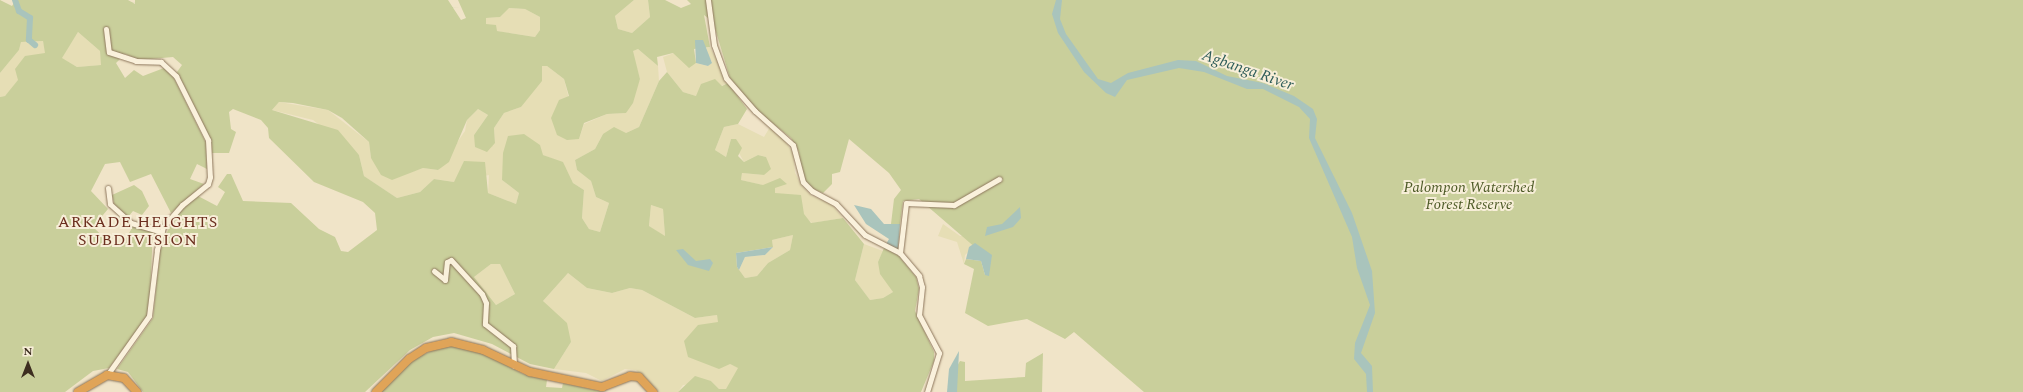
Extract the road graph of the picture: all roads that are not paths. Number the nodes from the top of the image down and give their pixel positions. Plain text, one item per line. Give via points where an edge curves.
1 (708, 0) edge
2 (106, 29) dead end
3 (999, 179) dead end
4 (108, 188) dead end
5 (162, 232) junction
6 (900, 253) junction
7 (434, 271) dead end
8 (514, 366) junction
9 (107, 375) junction
10 (78, 392) edge
11 (137, 392) edge
12 (376, 392) edge
13 (653, 392) edge
14 (927, 392) edge

1 - 6 street via 714,45 726,78 793,145 803,182 812,191 836,204 865,235
2 - 5 street via 110,52 168,66 208,140 208,184 182,205
3 - 6 street via 954,205 906,203
4 - 5 street via 110,204 130,223
5 - 9 street via 150,316
6 - 14 street via 919,276 922,287 919,315 939,353
7 - 8 street via 445,280 448,259 451,260 482,294 486,303 485,324 513,346
8 - 12 highway via 467,344 438,344 409,359
8 - 13 highway via 602,387 634,376
9 - 10 highway
9 - 11 highway via 124,378

